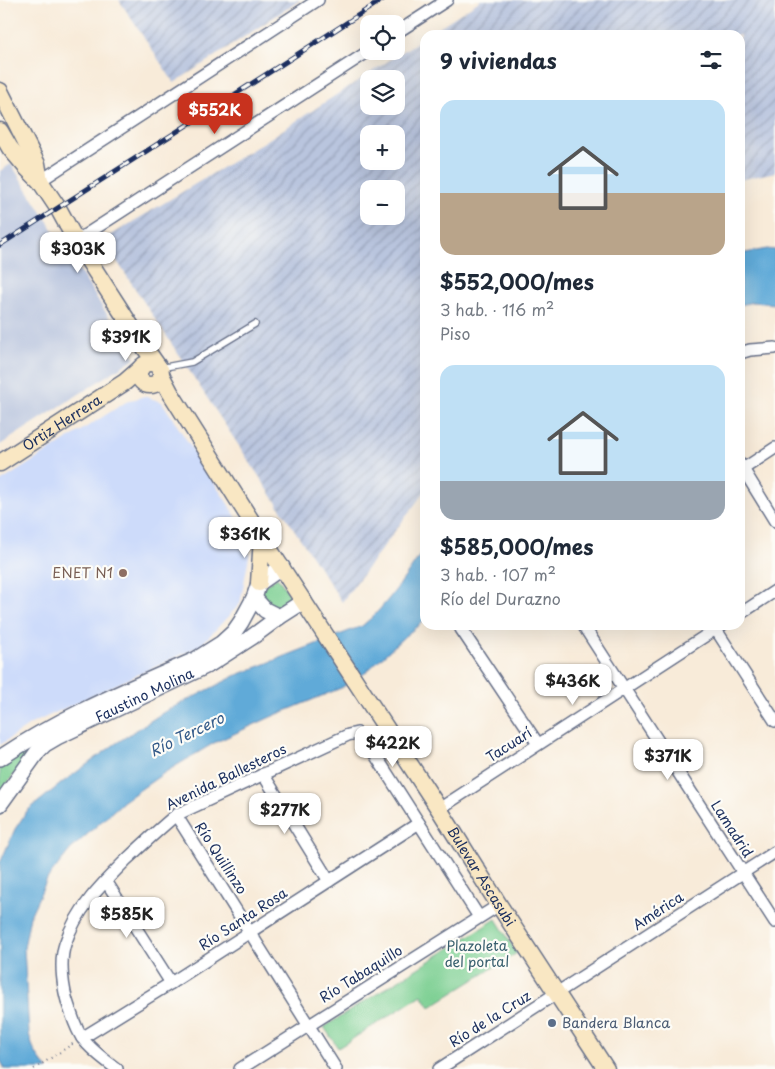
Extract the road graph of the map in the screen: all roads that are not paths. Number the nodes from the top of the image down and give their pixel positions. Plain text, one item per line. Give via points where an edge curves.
1 (318, 0) edge
2 (447, 0) edge
3 (405, 27) edge
4 (360, 57) edge
5 (0, 91) edge
6 (0, 131) edge
7 (25, 140) junction
8 (5, 151) edge
9 (40, 181) junction
10 (76, 241) junction
11 (255, 324) dead end
12 (775, 348) edge
13 (745, 351) edge
14 (151, 369) junction
15 (775, 448) edge
16 (0, 463) edge
17 (745, 464) edge
18 (745, 471) edge
19 (775, 521) edge
20 (262, 538) junction
21 (282, 567) junction
22 (256, 590) junction
23 (775, 591) edge
24 (304, 601) junction
25 (745, 611) edge
26 (279, 617) junction
27 (463, 630) edge
28 (587, 630) edge
29 (711, 630) edge
30 (719, 630) edge
31 (624, 689) junction
32 (775, 722) edge
33 (538, 744) junction
34 (0, 758) edge
35 (262, 774) junction
36 (0, 804) edge
37 (439, 809) junction
38 (176, 815) junction
39 (418, 823) junction
40 (775, 852) edge
41 (743, 873) junction
42 (106, 881) junction
43 (329, 881) junction
44 (499, 905) junction
45 (479, 917) junction
46 (775, 922) edge
47 (250, 932) junction
48 (170, 983) junction
49 (557, 994) junction
50 (308, 1026) junction
51 (82, 1038) junction
52 (117, 1069) edge
53 (240, 1069) edge
54 (336, 1069) edge
55 (439, 1069) edge
56 (606, 1069) edge

1 - 9 street
2 - 3 street
4 - 10 street
5 - 7 main road
6 - 8 main road
7 - 8 street
7 - 9 main road via 37,164
8 - 9 main road
9 - 10 main road, Bulevar Ascasubi
10 - 14 main road, Bulevar Ascasubi
11 - 14 lane via 192,362
12 - 13 street
14 - 16 main road, Ortiz Herrera via 125,382
14 - 20 main road, Bulevar Ascasubi via 170,392
15 - 17 street
18 - 19 street
20 - 21 main road, Bulevar Ascasubi
20 - 22 main road
21 - 22 street, Faustino Molina
21 - 24 main road, Bulevar Ascasubi
22 - 26 street via 265,610
22 - 34 street, Faustino Molina via 234,632 211,651 38,734
23 - 25 street
24 - 26 street, Faustino Molina
24 - 37 main road, Bulevar Ascasubi
26 - 36 street, Faustino Molina via 210,664 45,744
27 - 33 street
28 - 31 street, Lamadrid
29 - 31 street, Tacuarí
30 - 32 street
31 - 33 street, Tacuarí
31 - 41 street, Lamadrid
33 - 37 street, Tacuarí
35 - 38 street, Avenida Ballesteros
35 - 39 street, Avenida Ballesteros via 358,733
35 - 43 street
37 - 44 main road, Bulevar Ascasubi
38 - 42 street, Avenida Ballesteros
38 - 47 street, Río Quillinzo
39 - 43 street, Río Santa Rosa
39 - 45 street
40 - 41 street, América
41 - 46 street, Lamadrid
41 - 49 street, América
42 - 48 street
42 - 51 street, Avenida Ballesteros via 78,917 65,945 62,969 65,994
43 - 47 street, Río Santa Rosa
44 - 45 street, Río Tabaquillo
44 - 49 main road, Bulevar Ascasubi
45 - 50 street, Río Tabaquillo
47 - 48 street, Río Santa Rosa
47 - 50 street, Río Quillinzo
48 - 51 street, Río Santa Rosa
49 - 55 street, Río de la Cruz
49 - 56 main road, Bulevar Ascasubi
50 - 53 street, Río Tabaquillo
50 - 54 street, Río Quillinzo
51 - 52 street, Avenida Ballesteros

